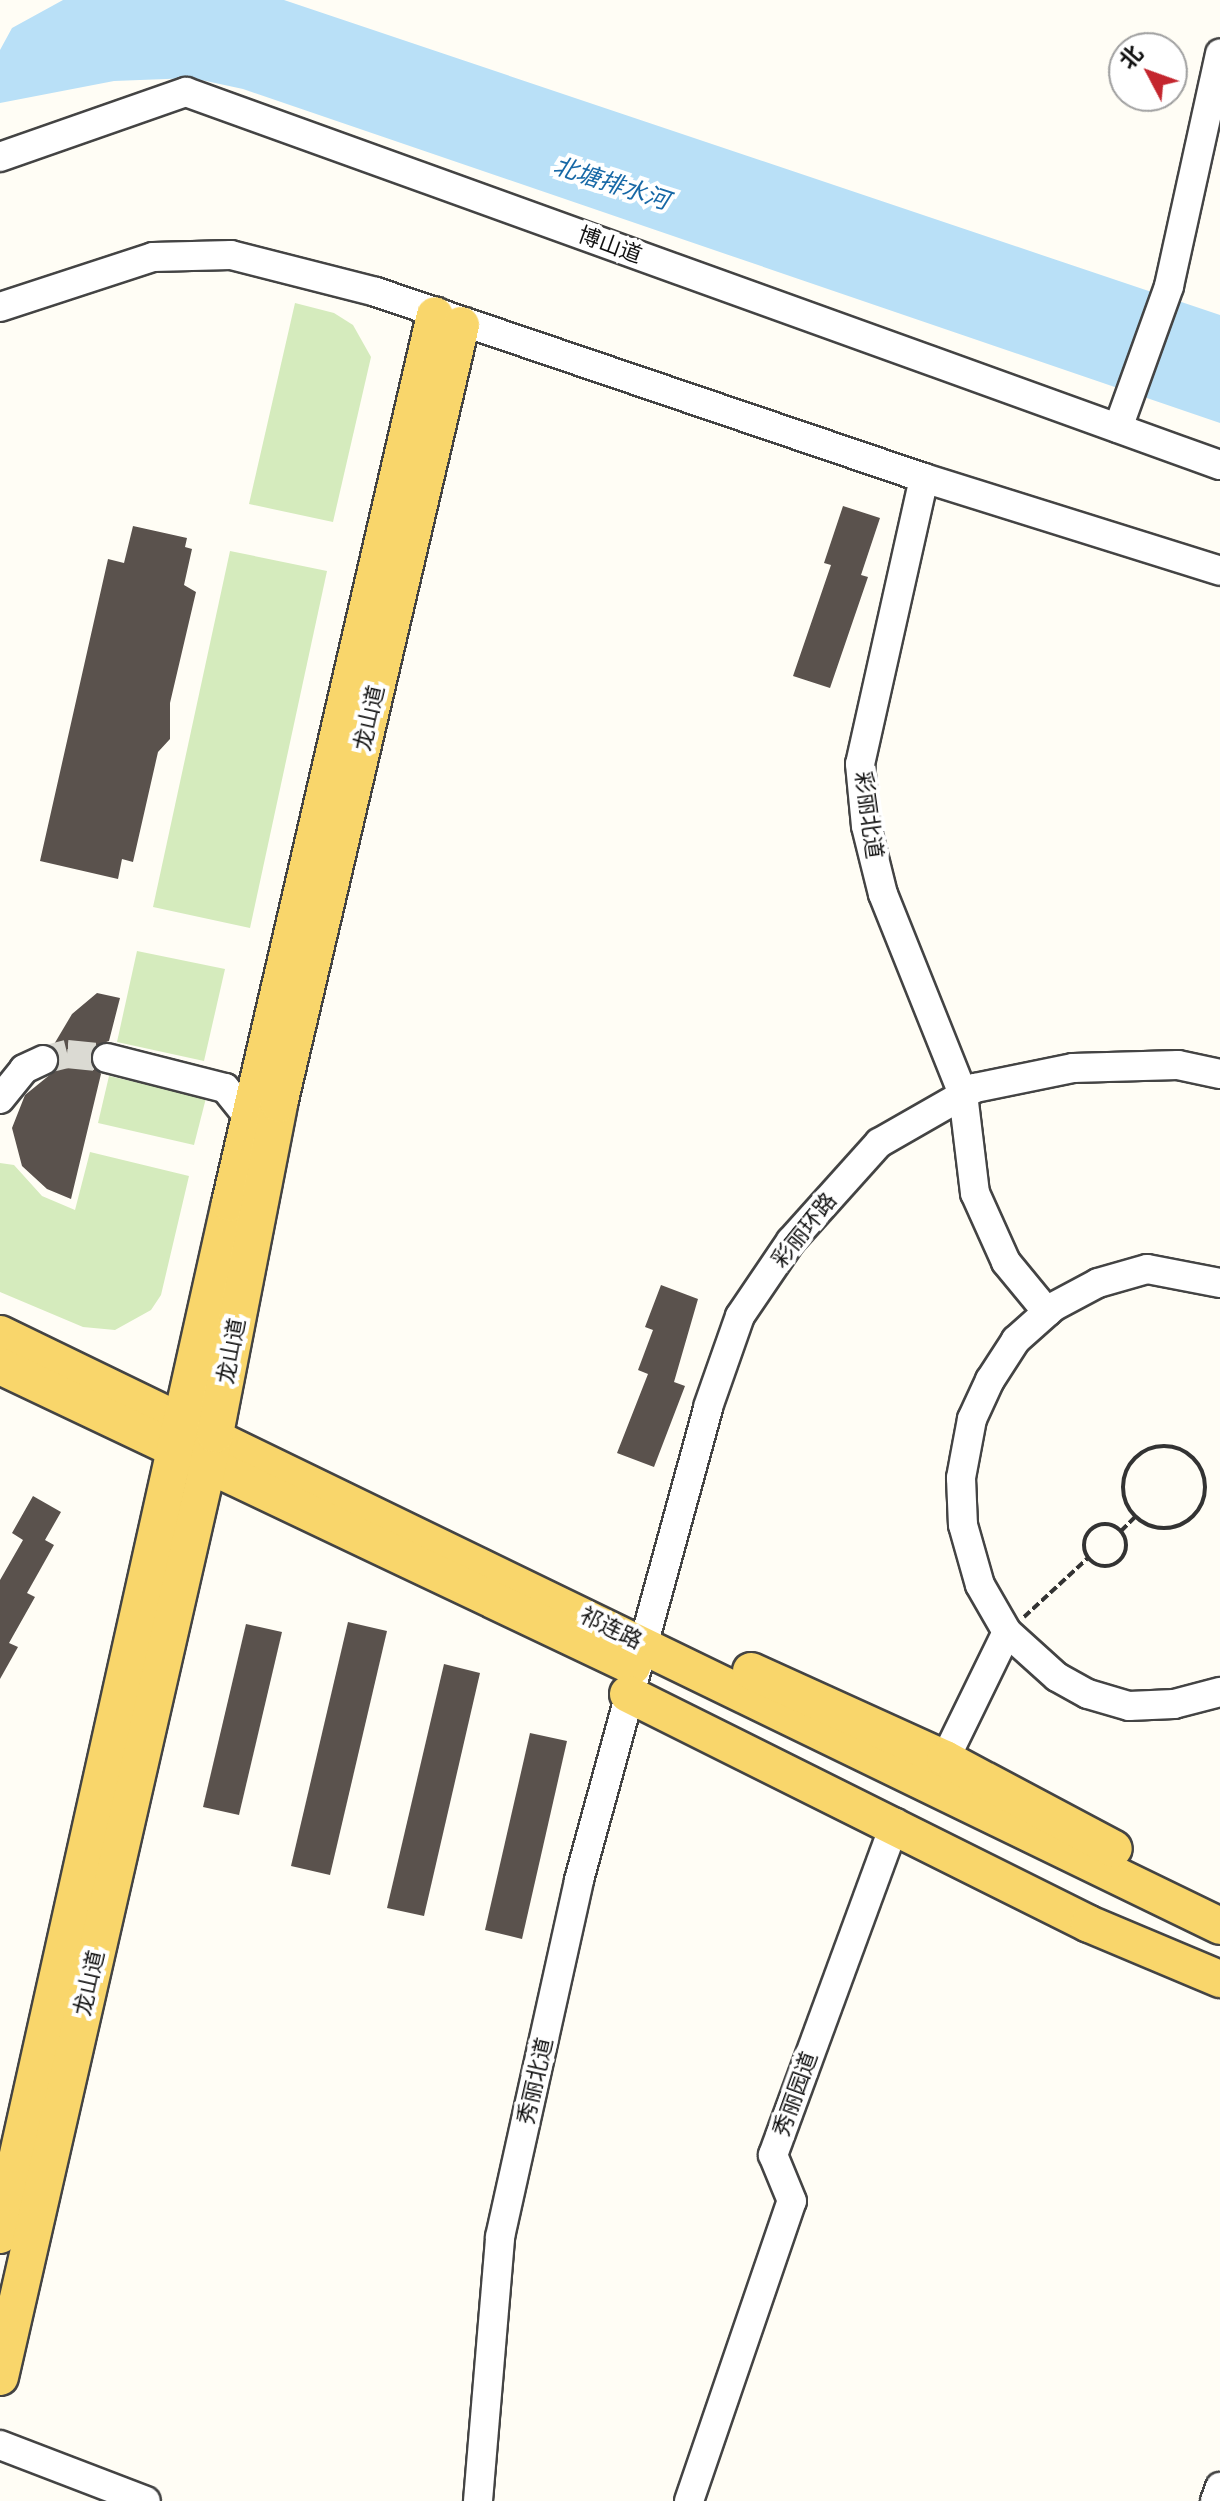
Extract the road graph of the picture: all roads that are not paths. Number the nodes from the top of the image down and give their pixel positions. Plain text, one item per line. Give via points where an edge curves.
1 (1220, 54) edge
2 (0, 157) edge
3 (0, 307) edge
4 (448, 320) junction
5 (1118, 428) junction
6 (1220, 465) edge
7 (924, 478) junction
8 (1220, 571) edge
9 (107, 1058) tunnel mouth
10 (43, 1060) tunnel mouth
11 (1220, 1074) edge
12 (963, 1094) junction
13 (0, 1099) edge
14 (250, 1119) junction
15 (1220, 1283) edge
16 (1047, 1312) junction
17 (0, 1334) edge
18 (0, 1366) edge
19 (195, 1442) junction
20 (1007, 1632) junction
21 (638, 1657) junction
22 (1220, 1692) edge
23 (945, 1759) junction
24 (895, 1823) junction
25 (1220, 1900) edge
26 (1220, 1926) edge
27 (1220, 1950) edge
28 (1220, 1979) edge
29 (0, 2235) edge
30 (0, 2377) edge
31 (0, 2445) edge
32 (0, 2464) edge
33 (1220, 2487) edge
34 (97, 2501) edge
35 (146, 2501) edge
36 (478, 2501) edge
37 (689, 2501) edge
38 (1215, 2501) edge

1 - 5 street via 1169,286
2 - 5 street, 博山道 via 186,92
3 - 4 street via 153,257 231,255 376,292
4 - 7 street
4 - 14 main road, 龙山道
4 - 19 main road, 龙山道 via 279,1104
5 - 6 street, 博山道
7 - 8 street
7 - 12 street, 彩丽北道 via 860,764 866,826 883,894
9 - 14 street via 225,1088
10 - 13 street via 24,1069
11 - 12 street, 彩丽环路 via 1178,1065 1073,1068
12 - 16 street, 彩丽北道 via 975,1193 1006,1262
12 - 21 street, 彩丽环路 via 879,1143 791,1241 740,1316 708,1407
14 - 19 main road, 龙山道
15 - 16 street via 1147,1269 1098,1283
16 - 20 street via 1016,1340 990,1380 972,1419 961,1478 967,1540 980,1585
17 - 19 main road, 祁连路
18 - 19 main road, 祁连路
19 - 21 main road, 祁连路
19 - 29 main road, 龙山道
19 - 30 main road, 龙山道
20 - 22 street via 1057,1677 1088,1694 1129,1706 1174,1704
20 - 23 street
21 - 23 main road
21 - 24 main road
21 - 26 main road, 祁连路
21 - 27 main road, 祁连路
21 - 36 street, 秀丽北道 via 579,1880 500,2237
23 - 25 main road
24 - 28 main road via 1089,1924
24 - 37 street, 秀丽园道 via 773,2155 792,2201
31 - 35 street
32 - 34 street
33 - 38 street

